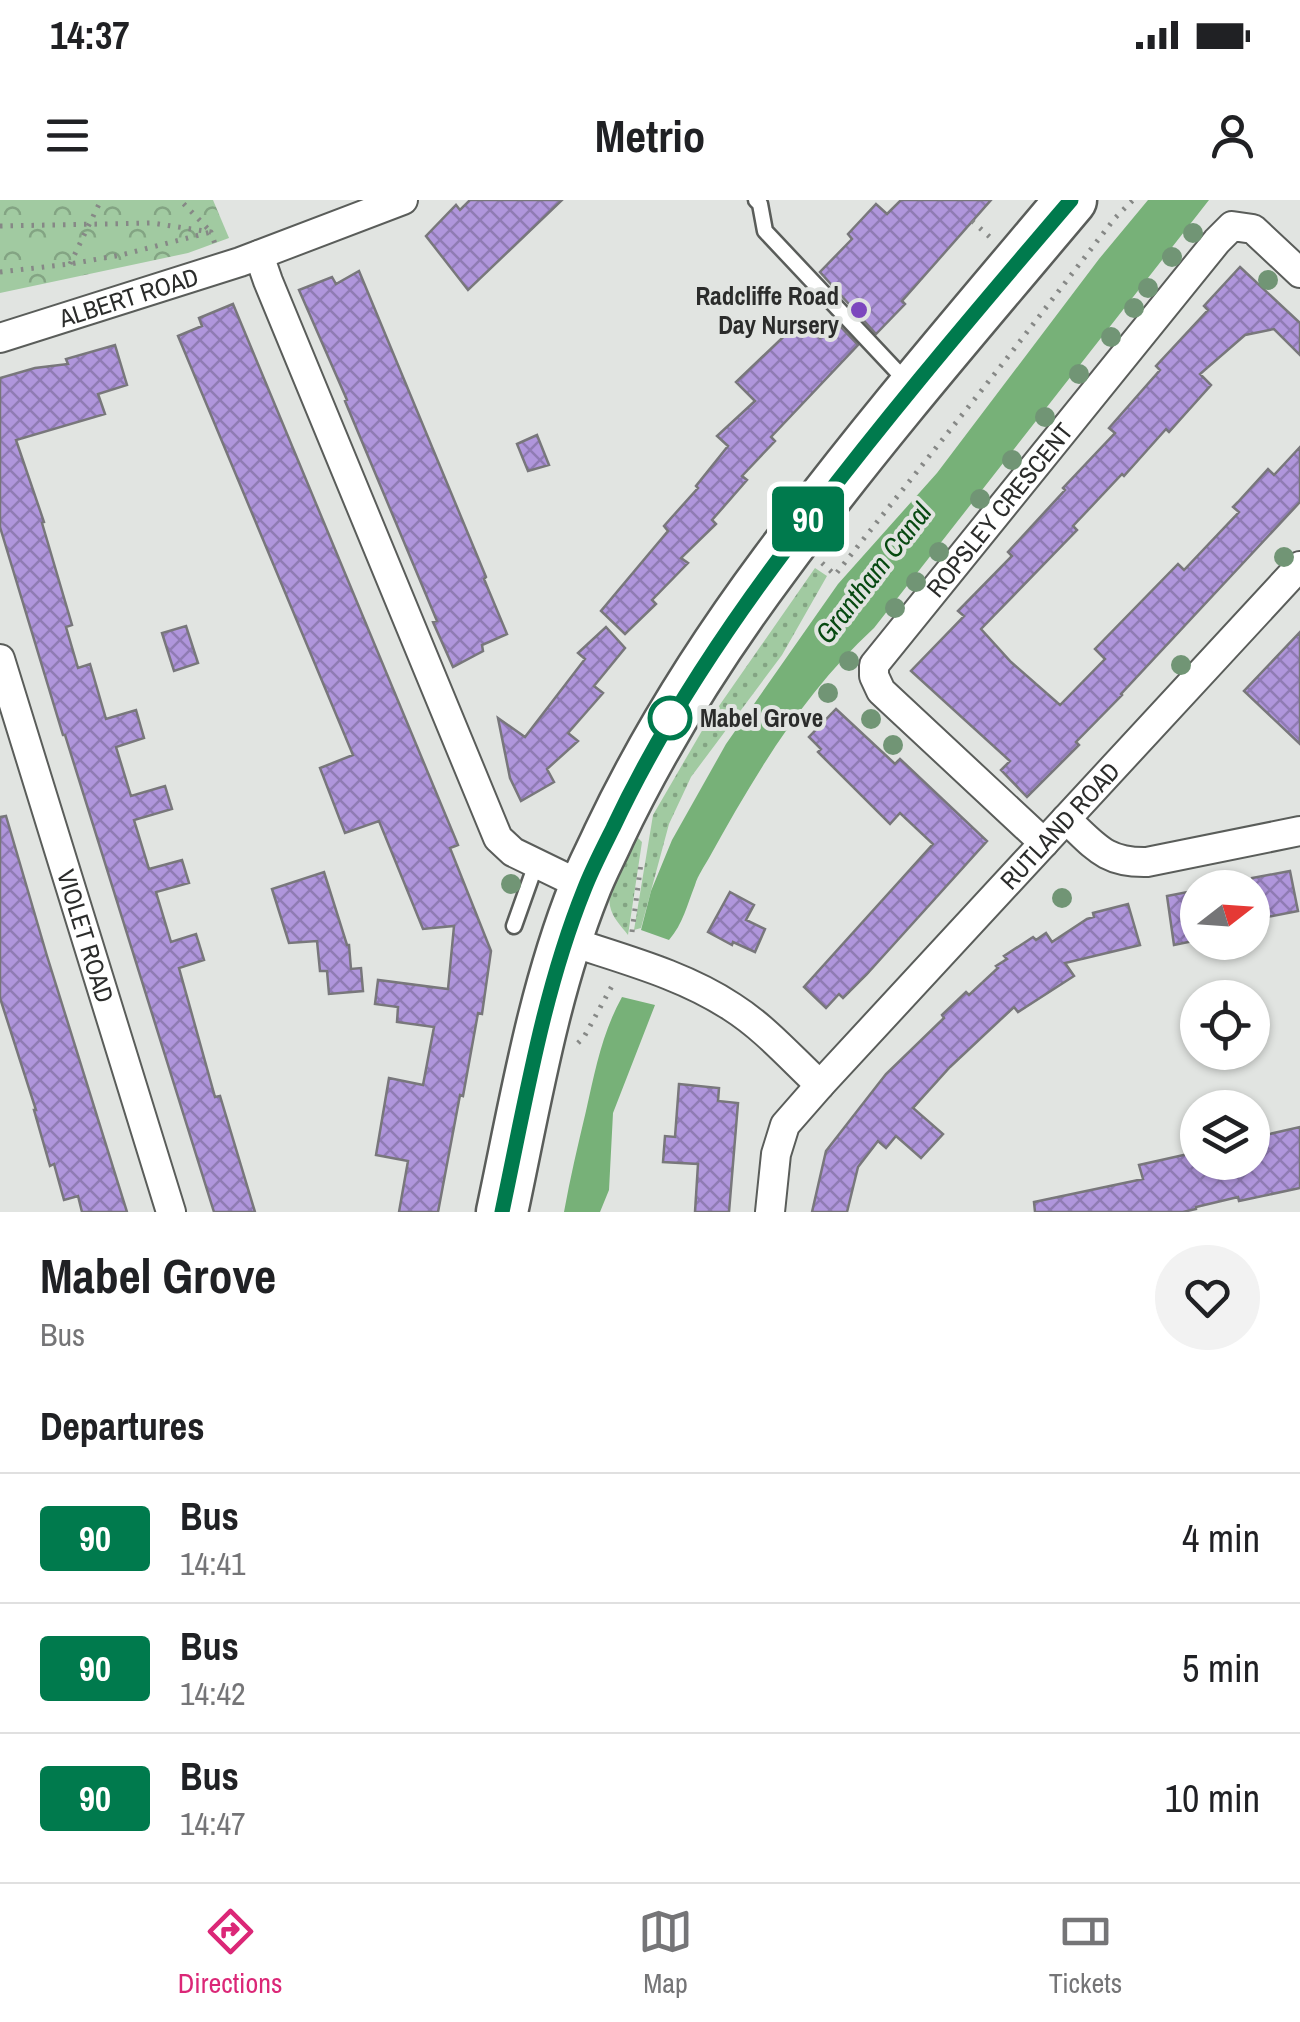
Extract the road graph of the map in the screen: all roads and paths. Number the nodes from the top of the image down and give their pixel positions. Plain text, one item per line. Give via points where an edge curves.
1 (102, 200) edge
2 (180, 200) edge
3 (756, 200) edge
4 (1070, 200) edge
5 (1133, 200) edge
6 (400, 201) edge
7 (972, 221) dead end
8 (90, 223) junction
9 (0, 226) edge
10 (211, 232) junction
11 (215, 243) dead end
12 (999, 246) dead end
13 (260, 255) junction
14 (70, 264) junction
15 (0, 272) edge
16 (1300, 273) edge
17 (0, 338) edge
18 (912, 388) junction
19 (815, 557) dead end
20 (1300, 566) edge
21 (0, 658) edge
22 (1066, 819) junction
23 (1300, 831) edge
24 (1044, 843) junction
25 (536, 864) junction
26 (584, 887) junction
27 (514, 926) dead end
28 (566, 940) junction
29 (615, 980) dead end
30 (573, 1048) dead end
31 (820, 1085) junction
32 (171, 1212) edge
33 (502, 1212) edge
34 (770, 1212) edge

1 - 8 path
2 - 10 path
3 - 18 lane via 765,231
4 - 18 highway
5 - 19 path via 835,575
6 - 13 street, ALBERT ROAD
7 - 12 path
8 - 9 path
8 - 10 path via 152,222
8 - 14 path
10 - 11 path
10 - 14 path
13 - 17 street, ALBERT ROAD
13 - 25 street via 489,819 498,838
14 - 15 path
16 - 24 street, ROPSLEY CRESCENT via 1252,229 1232,226 874,665 881,691
18 - 26 highway via 698,673
20 - 22 street, RUTLAND ROAD
21 - 32 street, VIOLET ROAD
22 - 23 street via 1124,863
22 - 24 street, RUTLAND ROAD
24 - 31 street, RUTLAND ROAD
25 - 26 street
25 - 27 lane
26 - 28 highway
28 - 31 street via 673,976 731,1006
28 - 33 highway
29 - 30 path
31 - 34 street, RUTLAND ROAD via 785,1126

